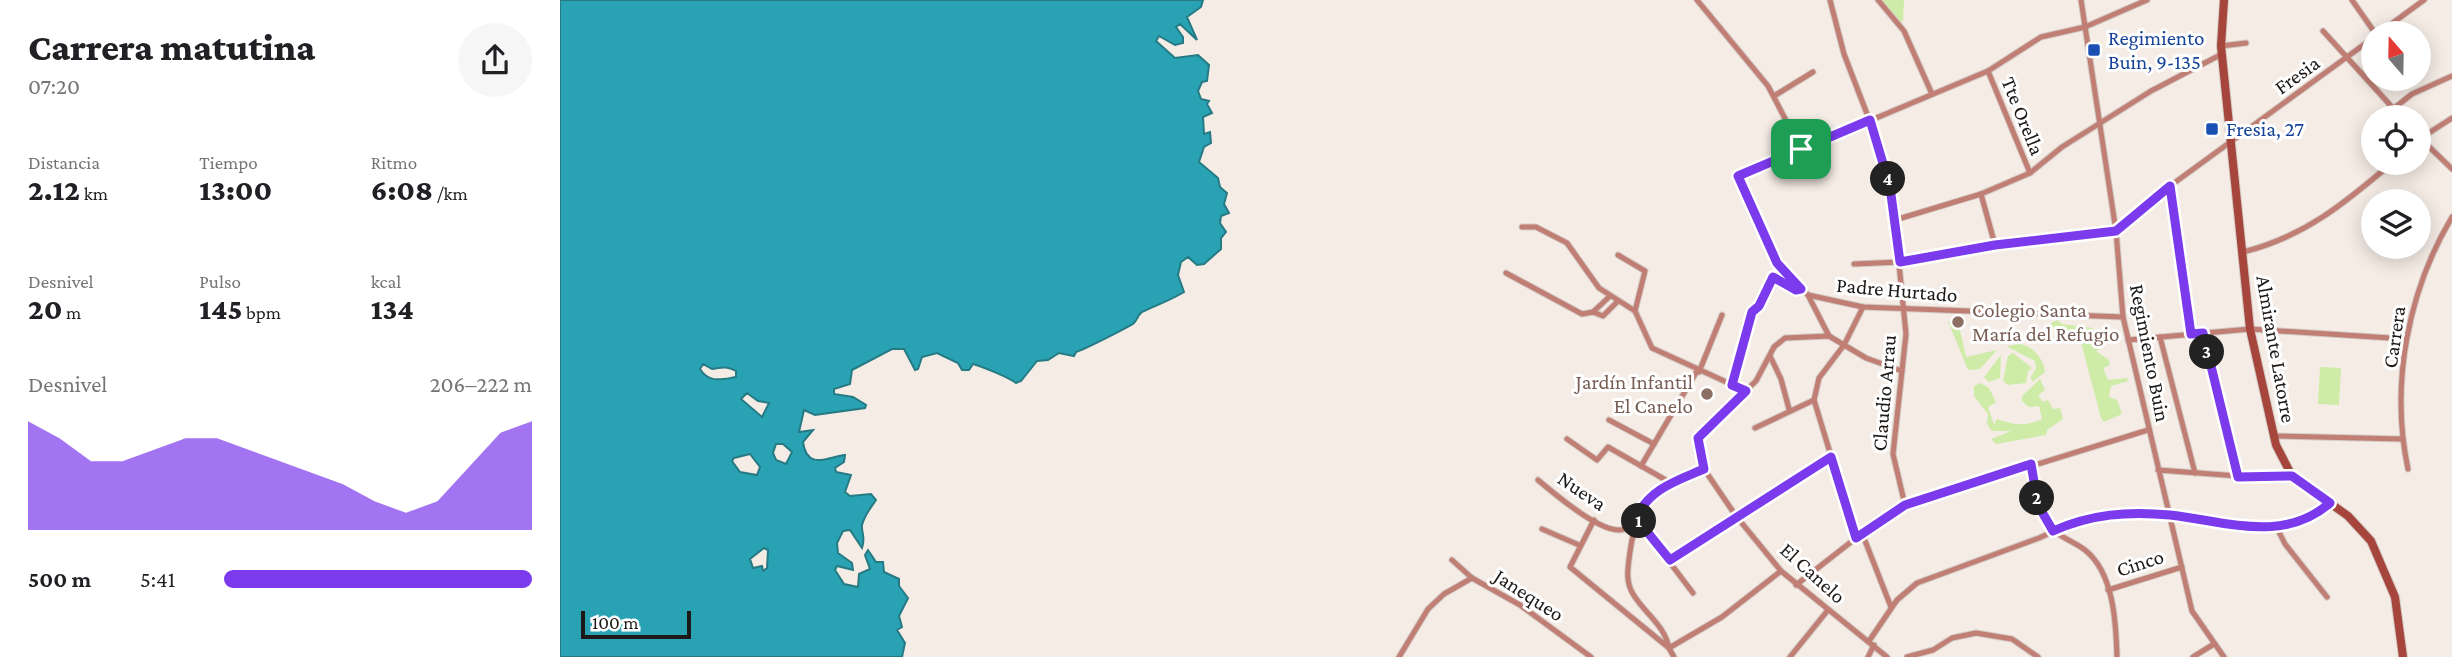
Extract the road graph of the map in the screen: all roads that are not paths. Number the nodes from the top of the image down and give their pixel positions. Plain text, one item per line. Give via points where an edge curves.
1 (1697, 0) edge
2 (1831, 0) edge
3 (1878, 0) edge
4 (2081, 0) edge
5 (2147, 0) edge
6 (2224, 0) edge
7 (2351, 0) edge
8 (2424, 0) edge
9 (2366, 21) edge
10 (2395, 21) edge
11 (2085, 27) junction
12 (2323, 31) dead end
13 (2246, 43) dead end
14 (2361, 46) edge
15 (2222, 50) junction
16 (2346, 58) junction
17 (1988, 71) junction
18 (1813, 72) dead end
19 (2452, 76) edge
20 (1932, 94) junction
21 (1774, 96) junction
22 (2390, 105) edge
23 (2397, 105) edge
24 (2452, 118) edge
25 (1870, 120) junction
26 (2101, 125) junction
27 (2431, 131) edge
28 (2231, 144) junction
29 (1801, 149) junction
30 (2431, 149) edge
31 (2452, 169) edge
32 (2030, 173) junction
33 (2378, 175) edge
34 (2170, 186) junction
35 (1981, 194) junction
36 (2452, 217) edge
37 (1895, 220) junction
38 (1522, 227) dead end
39 (2116, 231) junction
40 (1995, 245) junction
41 (2243, 252) junction
42 (1618, 255) dead end
43 (1900, 262) junction
44 (1854, 264) dead end
45 (1506, 273) dead end
46 (1801, 289) junction
47 (1808, 295) junction
48 (1609, 297) junction
49 (1617, 302) junction
50 (1863, 307) junction
51 (1904, 309) junction
52 (1634, 311) junction
53 (1592, 312) junction
54 (1722, 315) dead end
55 (2123, 317) junction
56 (2250, 329) junction
57 (2203, 333) junction
58 (2191, 334) junction
59 (1829, 336) junction
60 (2160, 337) junction
61 (2406, 339) junction
62 (2128, 340) junction
63 (1844, 345) junction
64 (1770, 356) junction
65 (1698, 371) junction
66 (1902, 371) junction
67 (1732, 385) junction
68 (1746, 391) junction
69 (1814, 400) junction
70 (1789, 409) junction
71 (1609, 420) dead end
72 (1755, 428) dead end
73 (2148, 430) junction
74 (2273, 436) junction
75 (1567, 439) dead end
76 (2402, 439) junction
77 (1654, 444) junction
78 (1831, 457) junction
79 (2031, 464) junction
80 (1641, 466) junction
81 (2408, 468) dead end
82 (1704, 469) junction
83 (2158, 470) junction
84 (2195, 473) junction
85 (2292, 476) junction
86 (2238, 477) junction
87 (1538, 480) dead end
88 (1671, 483) junction
89 (2330, 503) junction
90 (1905, 505) junction
91 (2168, 515) junction
92 (1736, 516) junction
93 (1636, 518) junction
94 (1594, 520) junction
95 (2277, 528) junction
96 (1542, 529) dead end
97 (2053, 531) junction
98 (1863, 533) junction
99 (1856, 538) junction
100 (1579, 545) junction
101 (1452, 560) dead end
102 (1670, 560) junction
103 (2182, 567) junction
104 (1781, 571) junction
105 (1472, 578) junction
106 (1796, 585) junction
107 (2108, 590) junction
108 (1693, 593) dead end
109 (2327, 597) dead end
110 (1891, 607) junction
111 (1828, 610) junction
112 (1872, 643) junction
113 (2214, 644) junction
114 (1670, 648) junction
115 (1933, 650) junction
116 (1399, 657) edge
117 (1591, 657) edge
118 (1674, 657) edge
119 (1790, 657) edge
120 (1868, 657) edge
121 (1887, 657) edge
122 (1908, 657) edge
123 (1940, 657) edge
124 (2038, 657) edge
125 (2117, 657) edge
126 (2193, 657) edge
127 (2224, 657) edge
128 (2403, 657) edge

1 - 21 street
2 - 25 street, Claudio Arrau via 1844,54
3 - 20 street via 1904,31
4 - 11 street, Regimiento Buin
5 - 11 street
6 - 15 main road, Almirante Latorre
7 - 9 street
8 - 10 street, Fresia
11 - 17 street via 2041,37
11 - 26 street, Regimiento Buin
12 - 16 street
13 - 15 street
14 - 16 street, Fresia
15 - 26 street
15 - 28 main road, Almirante Latorre
16 - 22 street
16 - 28 street, Fresia
17 - 20 street
17 - 32 street, Tte Orella
18 - 21 street
19 - 23 street
20 - 25 street
21 - 29 street
24 - 27 street
25 - 29 street
25 - 37 street, Claudio Arrau
26 - 32 street via 2062,147
26 - 39 street, Regimiento Buin
28 - 34 street, Fresia
28 - 41 main road, Almirante Latorre
29 - 46 street, Padre Hurtado via 1738,176 1777,263
30 - 31 street
32 - 35 street
33 - 41 street via 2316,223
34 - 39 street, Fresia
34 - 58 street
35 - 37 street
35 - 40 street
36 - 61 street, Carrera via 2426,268
37 - 43 street, Claudio Arrau
38 - 48 street via 1536,227 1567,243
39 - 40 street
39 - 55 street, Regimiento Buin
40 - 43 street
41 - 56 main road, Almirante Latorre
42 - 52 street via 1646,271
43 - 44 street
43 - 51 street, Claudio Arrau
45 - 53 street via 1574,312
46 - 47 street, Padre Hurtado
46 - 67 street via 1773,277 1752,312
47 - 50 street, Padre Hurtado
47 - 59 street
48 - 49 street
48 - 53 street
49 - 52 street
49 - 53 street via 1603,316
50 - 51 street, Padre Hurtado
50 - 63 street
51 - 55 street, Padre Hurtado
51 - 66 street, Claudio Arrau
52 - 65 street via 1652,348
54 - 65 street
55 - 62 street, Regimiento Buin
56 - 57 street
56 - 61 street
56 - 74 main road, Almirante Latorre
57 - 58 street
57 - 86 street
58 - 60 street
59 - 63 street
59 - 64 street via 1785,338
60 - 62 street
60 - 84 street
61 - 76 street, Carrera
62 - 73 street, Regimiento Buin
63 - 66 street
63 - 69 street via 1819,378
64 - 68 street
64 - 70 street
65 - 67 street
65 - 77 street
66 - 90 street, Claudio Arrau via 1893,454
67 - 68 street
68 - 82 street via 1699,434
69 - 70 street
69 - 78 street
70 - 72 street
71 - 77 street
73 - 79 street
73 - 83 street, Regimiento Buin
74 - 76 street
74 - 85 main road, Almirante Latorre
75 - 80 street via 1597,460 1608,447
76 - 81 street, Carrera
77 - 80 street
78 - 92 street
78 - 99 street
79 - 90 street
79 - 97 street via 2038,505
80 - 88 street
82 - 88 street
82 - 92 street, El Canelo
83 - 84 street
83 - 91 street, Regimiento Buin
84 - 86 street
85 - 86 street
85 - 89 main road, Almirante Latorre
87 - 94 street, Nueva
88 - 93 street via 1648,498
89 - 95 street via 2302,521
89 - 128 main road, Almirante Latorre via 2357,524 2381,559 2398,607
90 - 98 street
91 - 95 street
91 - 97 street via 2095,516
91 - 103 street, Regimiento Buin
92 - 102 street
92 - 104 street, El Canelo
93 - 94 street, Nueva via 1619,531
93 - 102 street
93 - 114 street via 1628,583 1662,628
94 - 100 street
95 - 109 street
96 - 100 street
97 - 107 street via 2091,556
97 - 110 street via 1926,579
98 - 99 street
98 - 110 street
99 - 106 street
100 - 114 street via 1570,567
101 - 105 street, Janequeo
102 - 108 street
103 - 107 street, Cinco
103 - 113 street, Regimiento Buin via 2192,611
104 - 106 street, El Canelo
104 - 114 street via 1730,612
105 - 116 street via 1428,609
105 - 117 street, Janequeo via 1520,605
106 - 111 street, El Canelo
107 - 125 street
110 - 112 street
111 - 112 street, El Canelo
111 - 119 street
112 - 120 street
112 - 121 street, El Canelo
113 - 126 street
113 - 127 street, Regimiento Buin
114 - 118 street
115 - 122 street
115 - 123 street
115 - 124 street via 1968,634 2012,639

